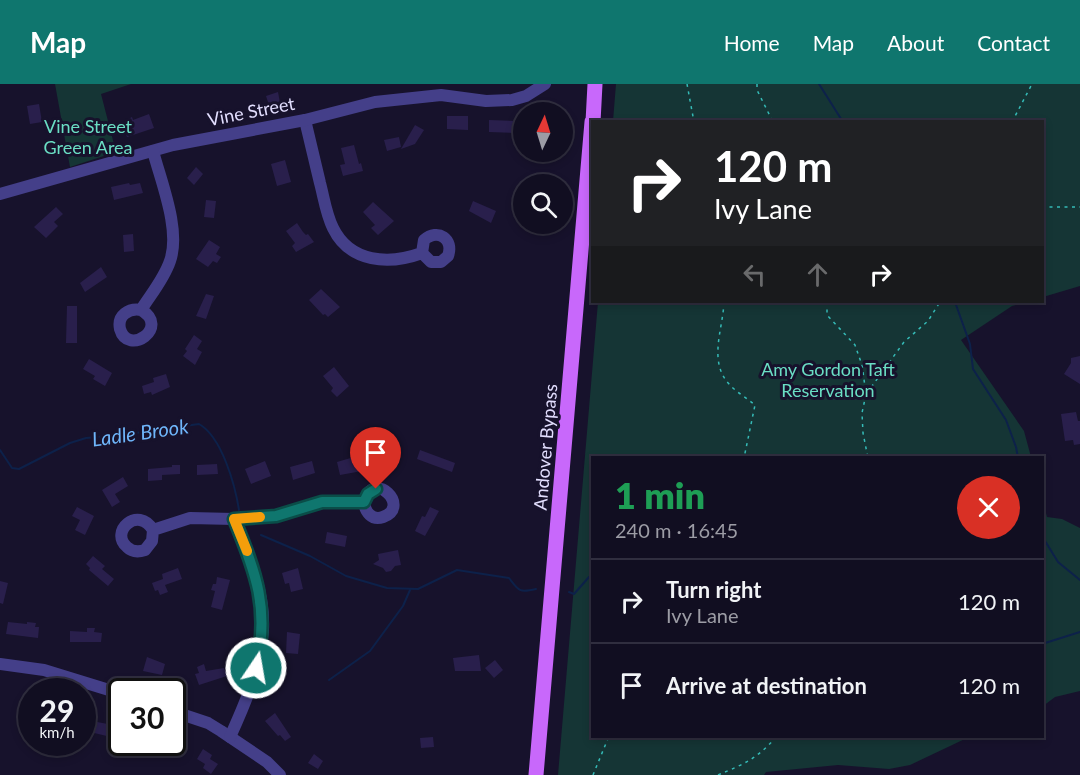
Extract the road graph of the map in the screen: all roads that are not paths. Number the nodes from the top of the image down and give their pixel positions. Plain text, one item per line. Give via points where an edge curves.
1 (545, 84) edge
2 (595, 84) edge
3 (304, 120) junction
4 (593, 120) edge
5 (591, 145) edge
6 (153, 151) junction
7 (0, 194) edge
8 (422, 253) dead end
9 (141, 310) dead end
10 (364, 502) dead end
11 (234, 519) junction
12 (153, 530) dead end
13 (0, 664) edge
14 (108, 690) edge
15 (186, 716) edge
16 (230, 737) junction
17 (280, 775) edge
18 (536, 775) edge

1 - 3 street, Vine Street via 512,100 425,96 375,102
2 - 4 main road, Andover Bypass
3 - 6 street, Vine Street
3 - 8 street via 330,220 344,244 359,255 377,260
5 - 18 main road, Andover Bypass
6 - 7 street, Vine Street
6 - 9 street via 173,241 167,268
10 - 11 street via 322,502 276,516
11 - 12 street via 190,518
11 - 16 street via 260,592 263,630 251,685
13 - 14 street via 44,670
15 - 16 street
16 - 17 street

